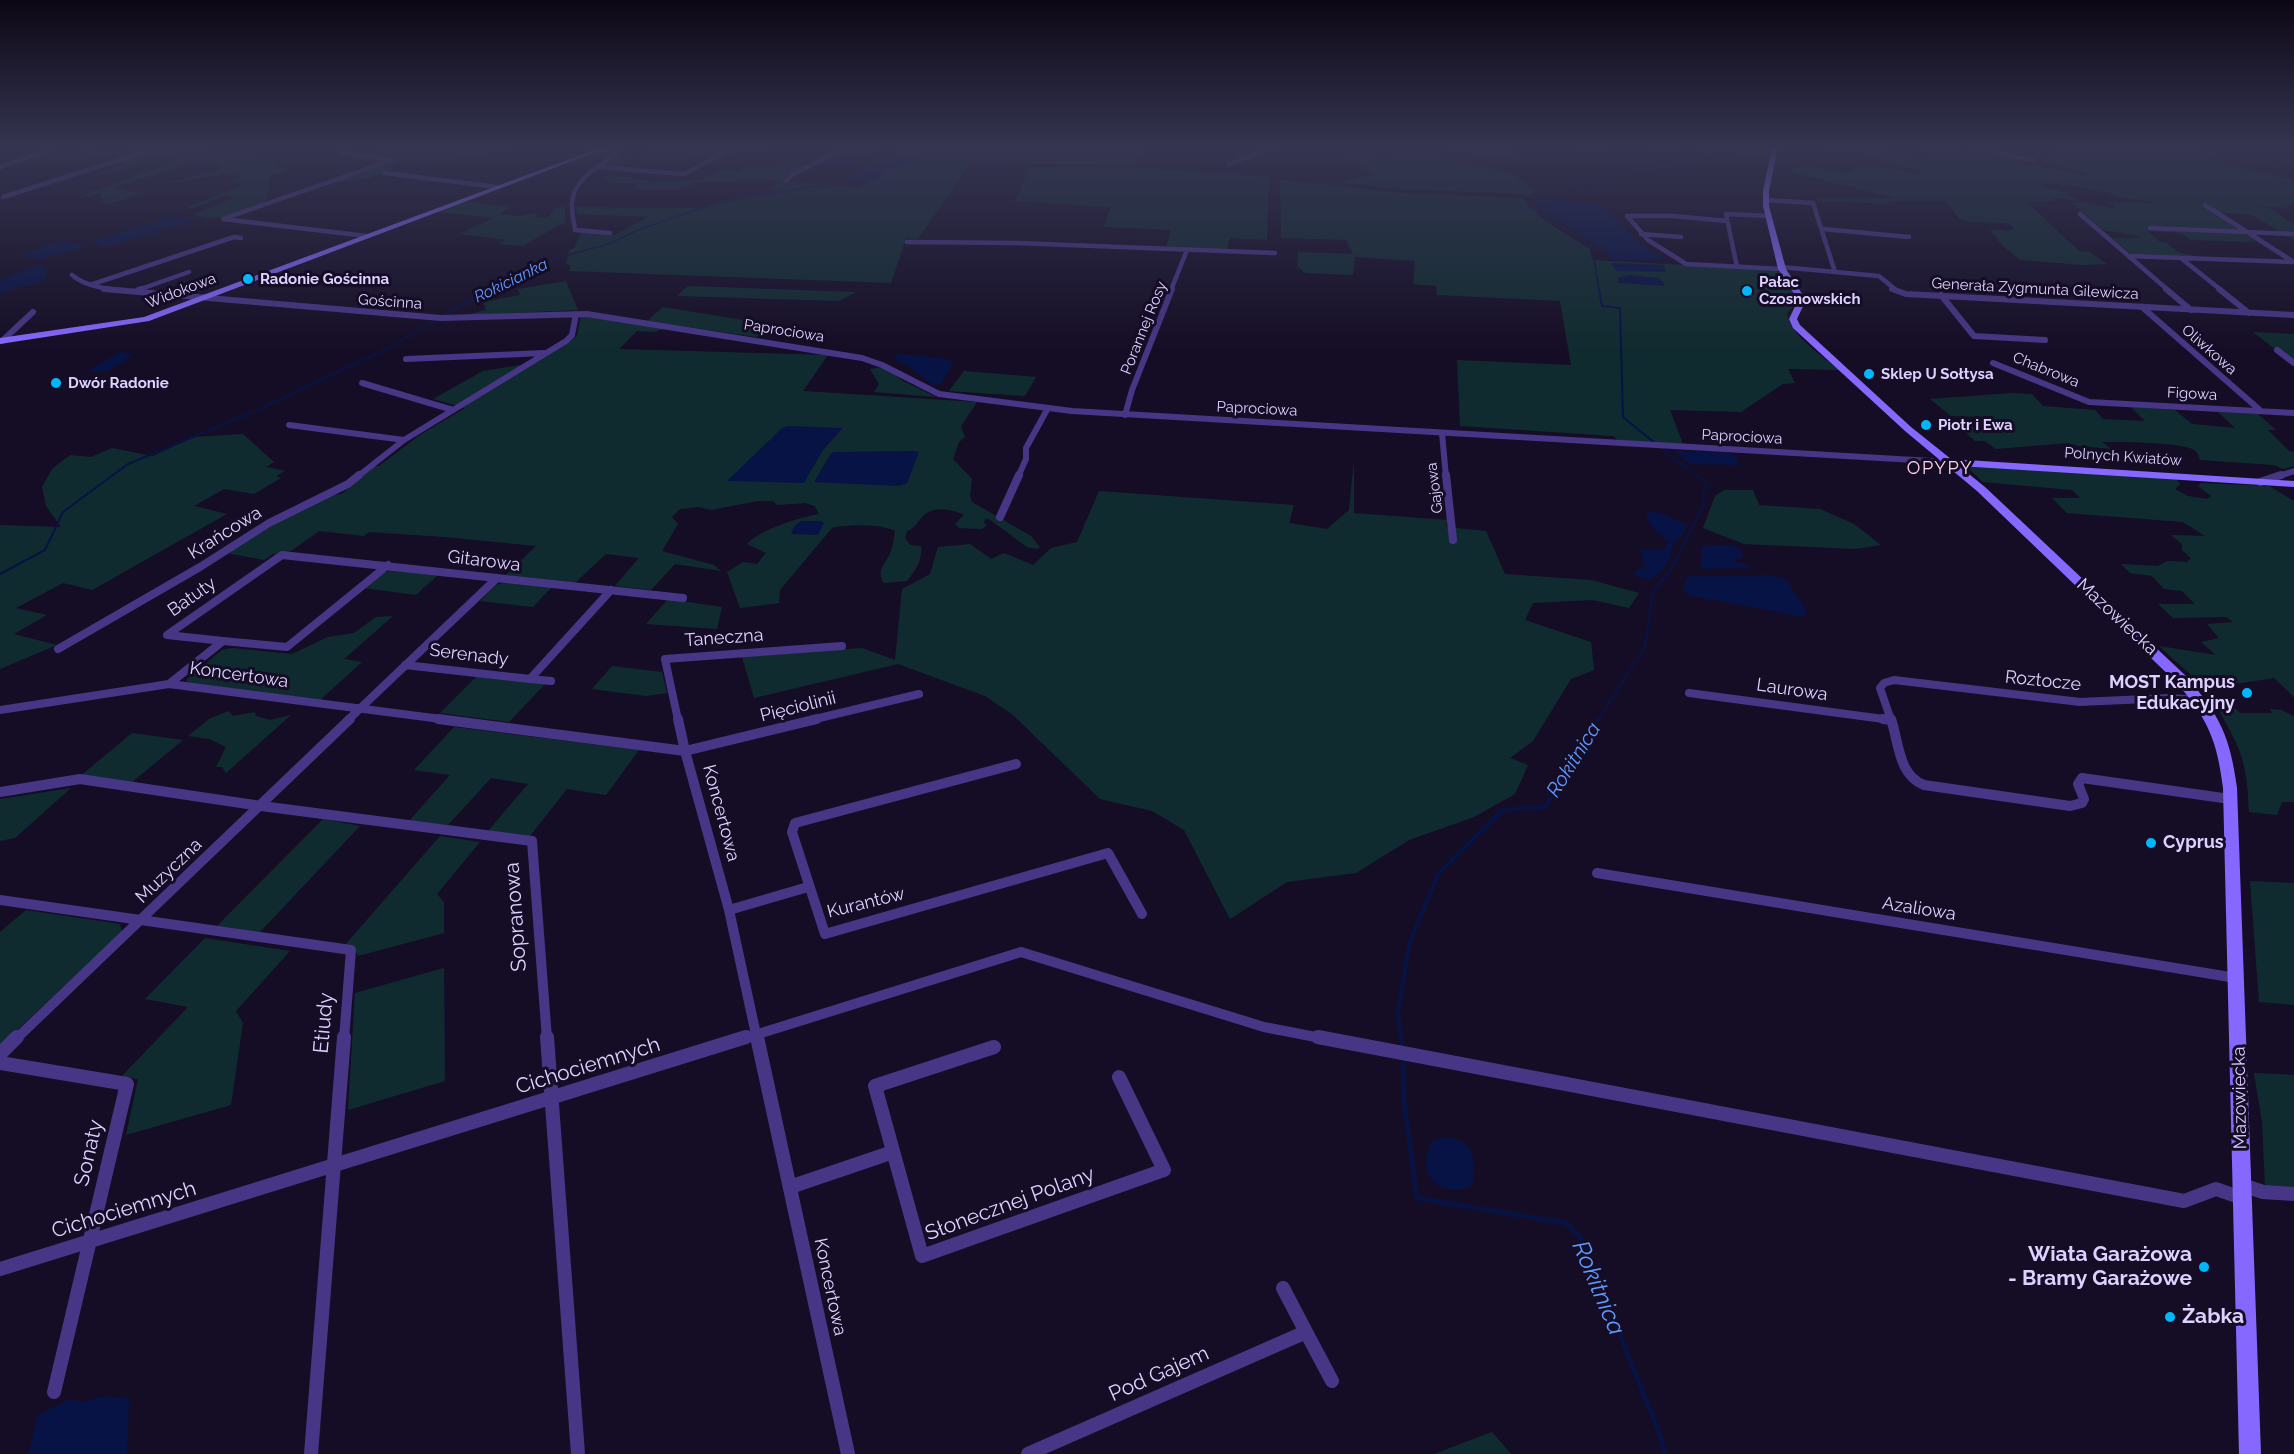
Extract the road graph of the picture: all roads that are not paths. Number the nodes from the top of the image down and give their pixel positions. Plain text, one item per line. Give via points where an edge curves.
1 (234, 215) edge
2 (423, 215) edge
3 (573, 215) edge
4 (1726, 215) edge
5 (1757, 215) edge
6 (1818, 215) edge
7 (2081, 215) edge
8 (2219, 215) edge
9 (1769, 216) joint
10 (1727, 220) junction
11 (2150, 228) dead end
12 (1823, 229) junction
13 (2246, 232) junction
14 (610, 233) dead end
15 (1641, 234) junction
16 (2294, 234) edge
17 (366, 236) junction
18 (1681, 237) dead end
19 (1909, 237) dead end
20 (241, 238) dead end
21 (907, 242) dead end
22 (1187, 250) junction
23 (1275, 254) dead end
24 (2129, 256) junction
25 (2182, 259) junction
26 (2294, 262) edge
27 (1737, 267) junction
28 (1781, 268) junction
29 (189, 272) dead end
30 (1835, 272) junction
31 (72, 275) dead end
32 (93, 284) junction
33 (134, 292) junction
34 (1941, 296) junction
35 (203, 297) junction
36 (2142, 307) junction
37 (2191, 310) junction
38 (33, 312) dead end
39 (2249, 313) junction
40 (576, 314) junction
41 (2294, 315) edge
42 (2045, 340) dead end
43 (3, 342) edge
44 (2277, 350) dead end
45 (546, 353) junction
46 (406, 360) dead end
47 (1993, 363) dead end
48 (2294, 363) edge
49 (362, 383) dead end
50 (2089, 402) joint
51 (1048, 408) junction
52 (453, 410) junction
53 (2261, 411) junction
54 (2294, 413) edge
55 (1125, 415) junction
56 (289, 425) dead end
57 (1442, 433) junction
58 (404, 441) junction
59 (1949, 462) junction
60 (2294, 471) edge
61 (2260, 482) junction
62 (2294, 484) edge
63 (1000, 517) dead end
64 (1454, 540) dead end
65 (282, 555) joint
66 (388, 565) junction
67 (497, 578) junction
68 (611, 590) junction
69 (683, 598) dead end
70 (223, 641) junction
71 (842, 646) dead end
72 (58, 649) dead end
73 (405, 665) junction
74 (530, 679) junction
75 (551, 681) dead end
76 (169, 684) junction
77 (1689, 693) dead end
78 (919, 694) dead end
79 (2199, 700) junction
80 (0, 710) edge
81 (360, 710) junction
82 (1891, 720) junction
83 (685, 751) junction
84 (1016, 764) dead end
85 (0, 792) edge
86 (2230, 799) junction
87 (261, 806) junction
88 (1597, 873) dead end
89 (808, 887) junction
90 (0, 900) edge
91 (729, 910) junction
92 (1142, 914) dead end
93 (142, 920) junction
94 (2236, 978) junction
95 (756, 1035) junction
96 (994, 1047) dead end
97 (0, 1054) edge
98 (0, 1063) edge
99 (1119, 1077) dead end
100 (551, 1098) junction
101 (893, 1152) junction
102 (334, 1166) junction
103 (790, 1188) junction
104 (2242, 1191) junction
105 (2294, 1194) edge
106 (90, 1241) junction
107 (0, 1269) edge
108 (1283, 1288) dead end
109 (1306, 1332) junction
110 (1332, 1381) dead end
111 (54, 1392) dead end
112 (311, 1454) edge
113 (578, 1454) edge
114 (848, 1454) edge
115 (1029, 1454) edge
116 (2250, 1454) edge

1 - 17 street via 223,219
2 - 17 street, Widokowa
3 - 14 street via 575,230
4 - 10 street
5 - 9 street
6 - 12 street
7 - 24 street
8 - 13 street
9 - 28 street, Mazowiecka
10 - 15 street via 1627,216
10 - 27 street
11 - 13 street
12 - 19 street
12 - 30 street
13 - 16 street
13 - 26 street
15 - 18 street
15 - 27 street, Generała Zygmunta Gilewicza via 1686,264
17 - 35 street, Widokowa
20 - 32 street via 234,237
21 - 22 street
22 - 23 street
22 - 55 street, Porannej Rosy
24 - 25 street
24 - 37 street
25 - 26 street
25 - 39 street
27 - 28 street, Generała Zygmunta Gilewicza
28 - 30 street, Generała Zygmunta Gilewicza
28 - 59 street, Mazowiecka via 1802,300 1793,319 1796,326
29 - 33 street
30 - 34 street, Generała Zygmunta Gilewicza via 1879,276 1892,289 1906,294
31 - 32 street, Gościnna
32 - 33 street, Gościnna
33 - 35 street, Gościnna
34 - 36 street, Generała Zygmunta Gilewicza
34 - 42 street via 1974,336
35 - 40 street, Gościnna via 441,318
35 - 43 street, Widokowa via 136,322
36 - 37 street, Generała Zygmunta Gilewicza
36 - 53 street, Oliwkowa
37 - 39 street, Generała Zygmunta Gilewicza
38 - 43 street
39 - 41 street, Generała Zygmunta Gilewicza
40 - 45 street, Krańcowa via 572,335
40 - 51 street, Paprociowa via 862,357 889,366 939,394
44 - 48 street
45 - 46 street
45 - 52 street, Krańcowa
47 - 50 street, Chabrowa
49 - 52 street
50 - 53 street, Figowa
51 - 55 street, Paprociowa
51 - 63 street via 1026,448 1026,459
52 - 58 street, Krańcowa
53 - 54 street, Figowa
55 - 57 street, Paprociowa
56 - 58 street
57 - 59 street, Paprociowa
57 - 64 street, Gajowa
58 - 72 street, Krańcowa via 348,484 269,523
59 - 61 street, Polnych Kwiatów
59 - 79 street, Mazowiecka via 2157,654
60 - 61 street
61 - 62 street, Polnych Kwiatów
65 - 66 street, Gitarowa
65 - 70 street, Batuty via 167,635
66 - 67 street, Gitarowa
66 - 70 street, Batuty via 287,647
67 - 68 street, Gitarowa
67 - 73 street, Serenady
68 - 69 street, Gitarowa
68 - 74 street, Serenady
70 - 76 street
71 - 83 street, Taneczna via 665,659
73 - 74 street, Serenady
73 - 81 street, Serenady
74 - 75 street, Serenady
76 - 80 street, Koncertowa
76 - 81 street, Koncertowa
77 - 82 street, Laurowa
78 - 83 street, Pięciolinii
79 - 82 street, Roztocze via 2172,697 2082,702 1902,680 1884,683 1881,691
79 - 86 street, Mazowiecka via 2223,745
81 - 83 street, Koncertowa
81 - 87 street, Muzyczna
82 - 86 street via 1905,771 1924,785 2078,805 2084,799 2078,784 2082,778
83 - 91 street, Koncertowa
84 - 89 street, Kurantów via 795,823 792,832
85 - 87 street, Sopranowa via 80,779
86 - 94 street, Mazowiecka
87 - 93 street, Muzyczna
87 - 100 street, Sopranowa via 532,841
88 - 94 street, Azaliowa
89 - 91 street
89 - 92 street, Kurantów via 825,934 1108,853
90 - 93 street, Etiudy
91 - 95 street, Koncertowa
93 - 97 street, Muzyczna
93 - 102 street, Etiudy via 351,950
94 - 104 street, Mazowiecka
95 - 100 street, Cichociemnych
95 - 103 street, Koncertowa
95 - 104 street, Cichociemnych via 1021,952 1264,1027 1338,1042 2184,1201 2216,1189
96 - 101 street, Słonecznej Polany via 875,1086
98 - 106 street, Sonaty via 127,1084
99 - 101 street, Słonecznej Polany via 1164,1170 922,1256
100 - 102 street, Cichociemnych
100 - 113 street, Sopranowa
101 - 103 street
102 - 106 street, Cichociemnych
102 - 112 street, Etiudy
103 - 114 street, Koncertowa
104 - 105 street, Cichociemnych
104 - 116 street, Mazowiecka
106 - 107 street, Cichociemnych
106 - 111 street, Sonaty
108 - 109 street
109 - 110 street
109 - 115 street, Pod Gajem

